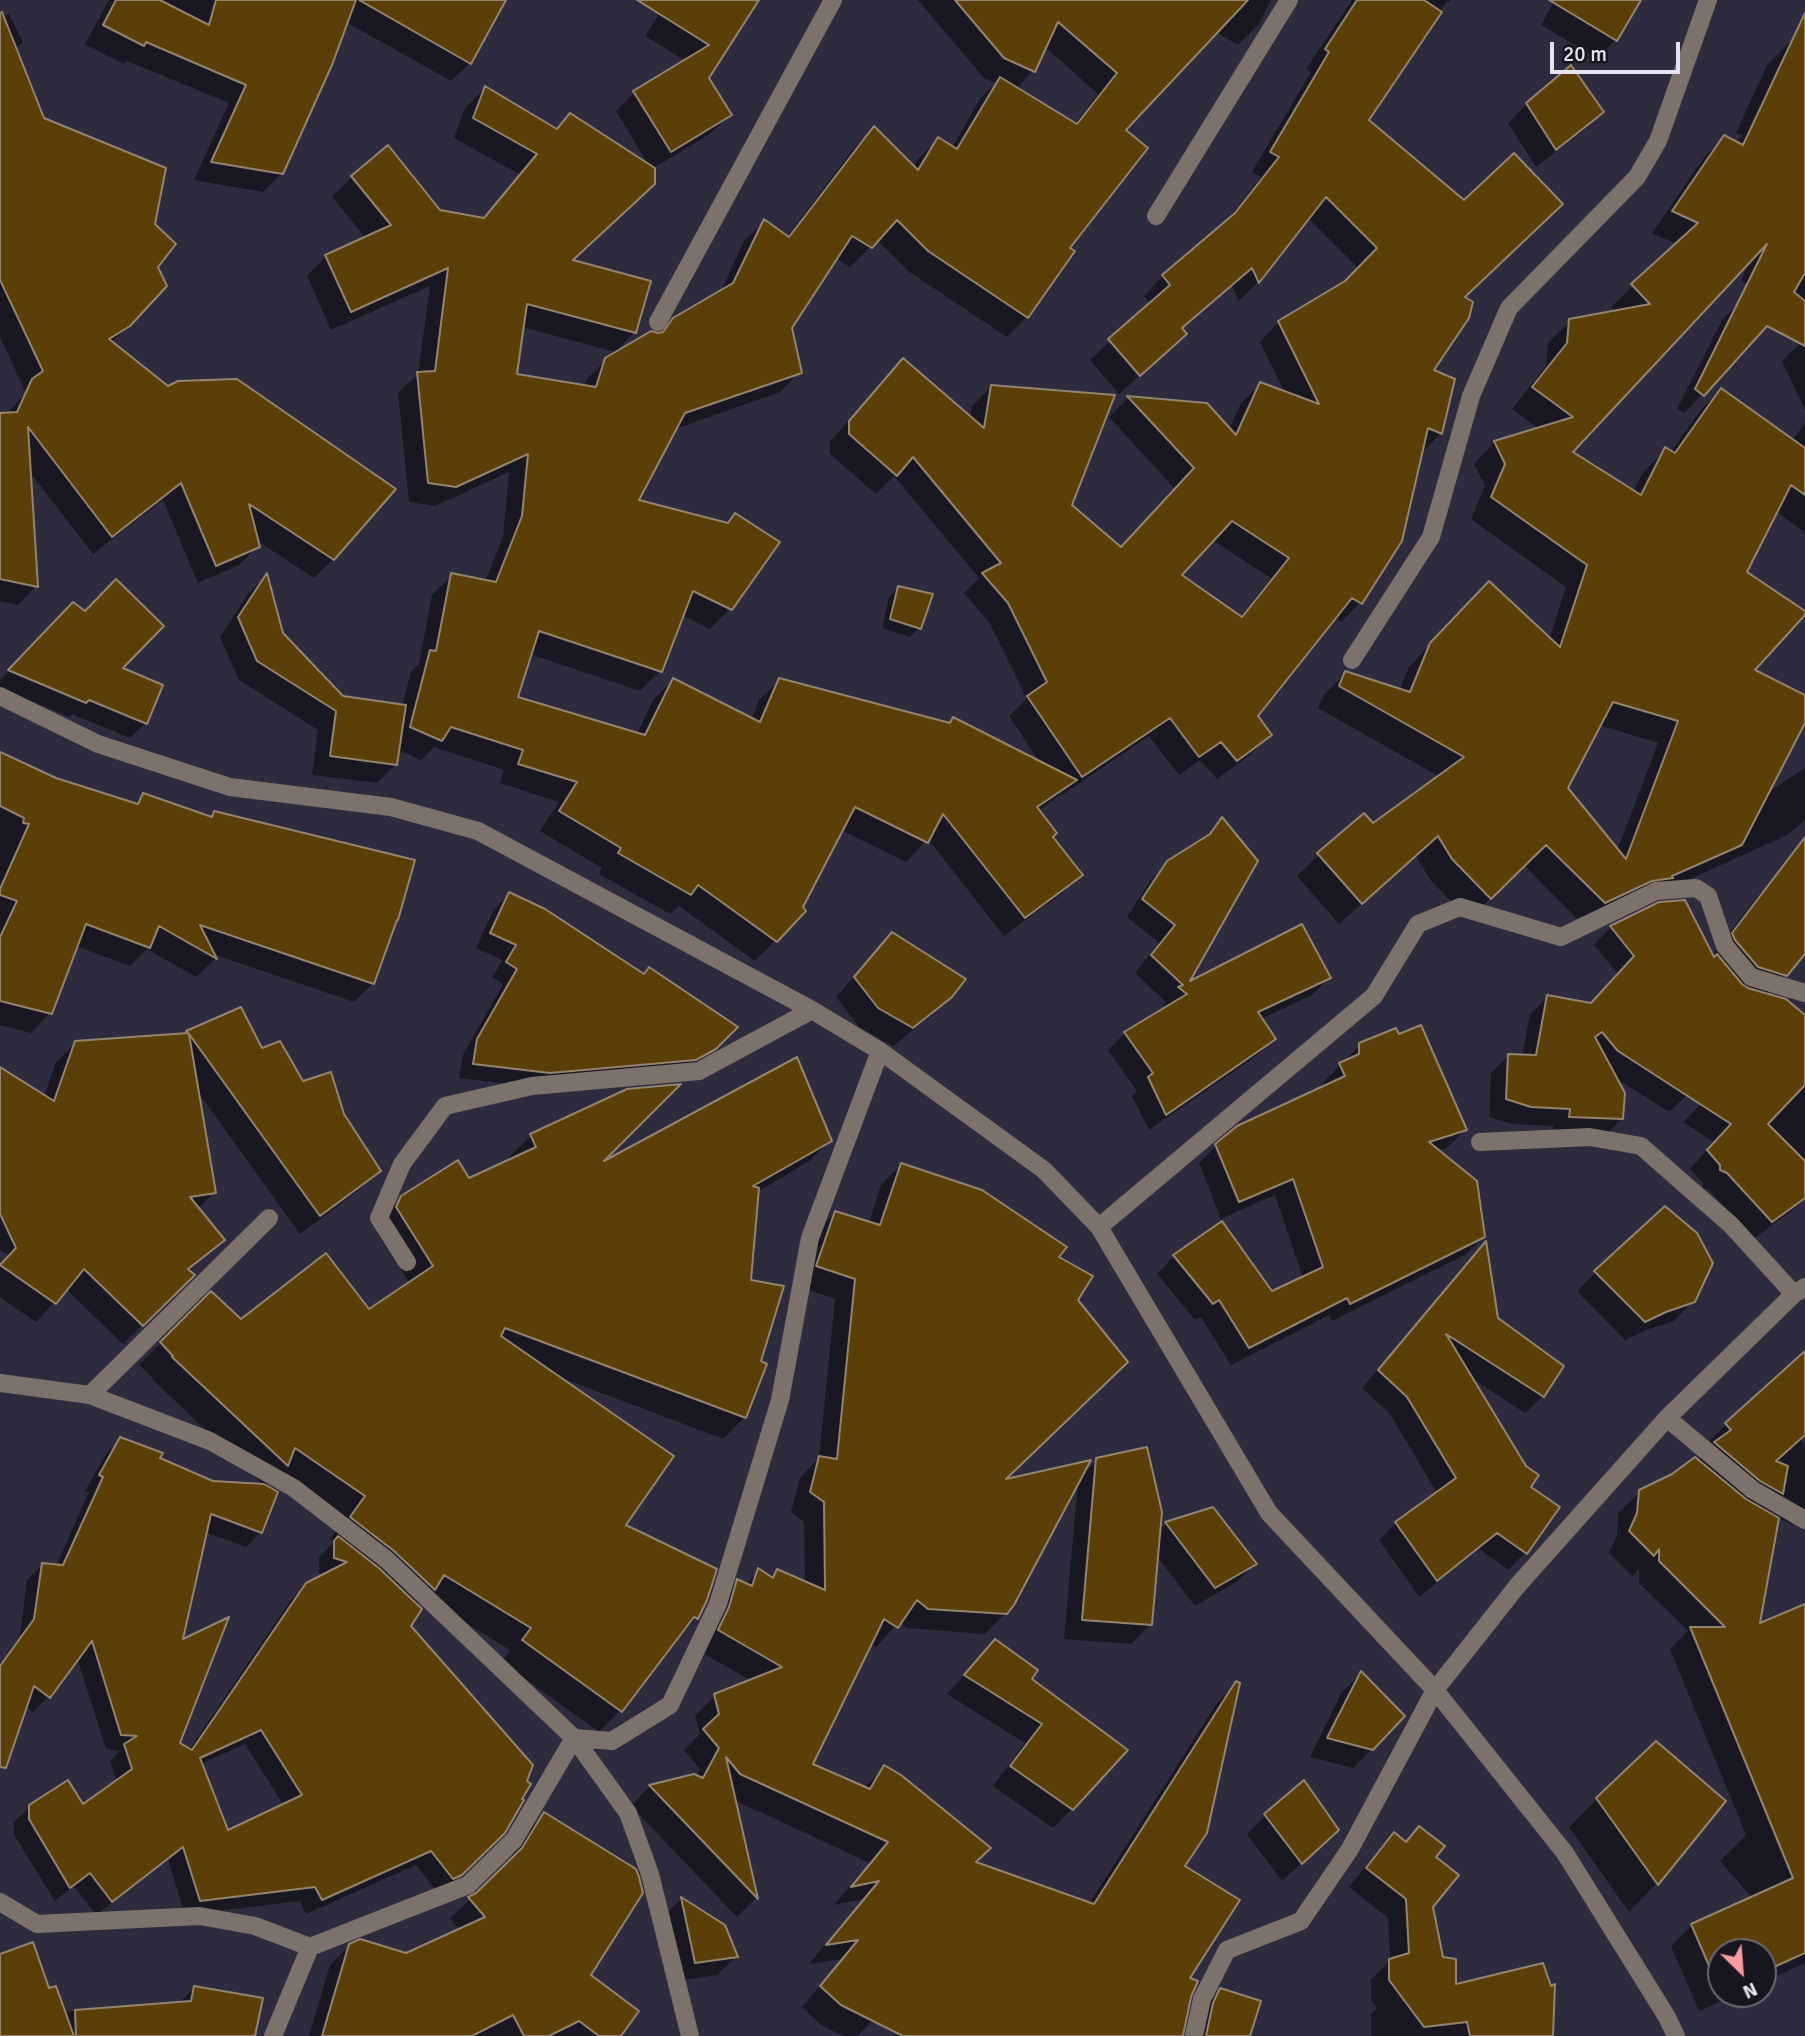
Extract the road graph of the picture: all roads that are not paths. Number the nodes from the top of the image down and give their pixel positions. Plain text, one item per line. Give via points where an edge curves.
1 (833, 0) edge
2 (1289, 0) edge
3 (1709, 0) edge
4 (1156, 216) dead end
5 (658, 322) dead end
6 (1352, 660) dead end
7 (0, 696) edge
8 (1805, 993) edge
9 (812, 1010) junction
10 (880, 1051) junction
11 (1480, 1142) dead end
12 (269, 1218) dead end
13 (1099, 1227) junction
14 (407, 1262) dead end
15 (1800, 1291) edge
16 (0, 1382) edge
17 (90, 1395) junction
18 (1667, 1418) junction
19 (1805, 1520) edge
20 (1435, 1690) junction
21 (574, 1738) junction
22 (0, 1902) edge
23 (310, 1947) junction
24 (273, 2036) edge
25 (690, 2036) edge
26 (1194, 2036) edge
27 (1676, 2036) edge

1 - 5 street
2 - 4 street
3 - 6 street via 1658,141 1637,177 1509,308 1471,396 1431,537
7 - 9 street via 98,744 230,788 391,807 478,831
8 - 13 street via 1751,977 1725,946 1708,896 1696,888 1656,891 1561,937 1460,907 1419,924 1374,996
9 - 10 street
9 - 14 street via 699,1071 532,1086 445,1106 402,1164 379,1218
10 - 13 street via 1044,1170
10 - 21 street via 810,1238 780,1401 718,1604 670,1705 612,1741
11 - 15 street via 1590,1138 1641,1146
12 - 17 street
13 - 20 street via 1269,1513
15 - 18 street
16 - 17 street
17 - 21 street via 210,1441 294,1488 386,1559
18 - 19 street via 1753,1490
18 - 20 street via 1518,1585
20 - 26 street via 1350,1849 1301,1922 1227,1950 1202,1999
20 - 27 street via 1565,1853
21 - 23 street via 514,1840 468,1885
21 - 25 street via 628,1812 650,1874
22 - 23 street via 37,1924 201,1916 255,1926
23 - 24 street

